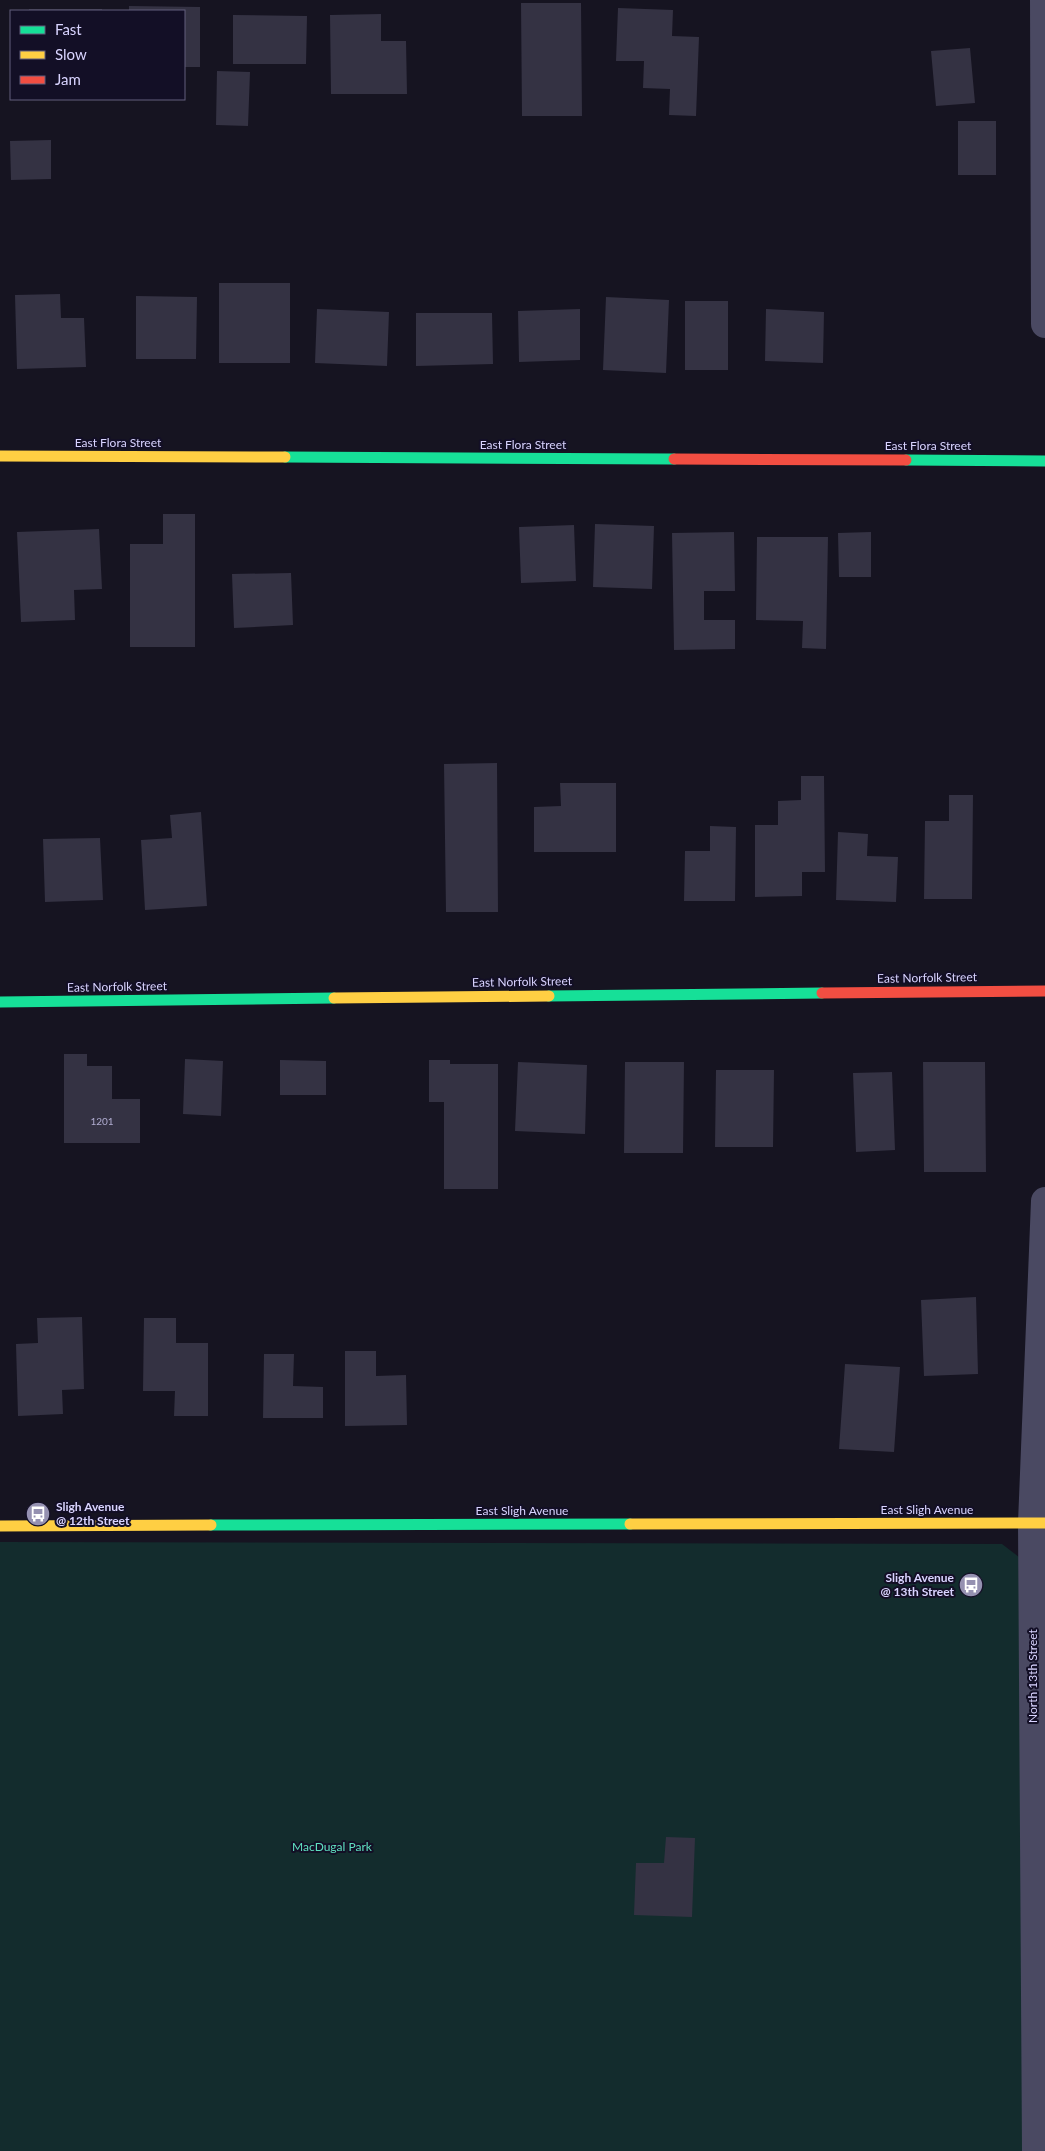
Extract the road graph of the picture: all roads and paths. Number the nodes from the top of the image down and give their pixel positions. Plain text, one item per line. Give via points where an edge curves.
1 (1044, 0) edge
2 (1045, 324) edge
3 (0, 456) edge
4 (1045, 461) edge
5 (1045, 991) edge
6 (0, 1002) edge
7 (1045, 1201) edge
8 (1039, 1523) edge
9 (0, 1526) edge
10 (1036, 2151) edge

1 - 2 street
3 - 4 street, East Flora Street
5 - 6 street, East Norfolk Street
7 - 8 street, North 13th Street
8 - 9 street, East Sligh Avenue
8 - 10 street, North 13th Street

